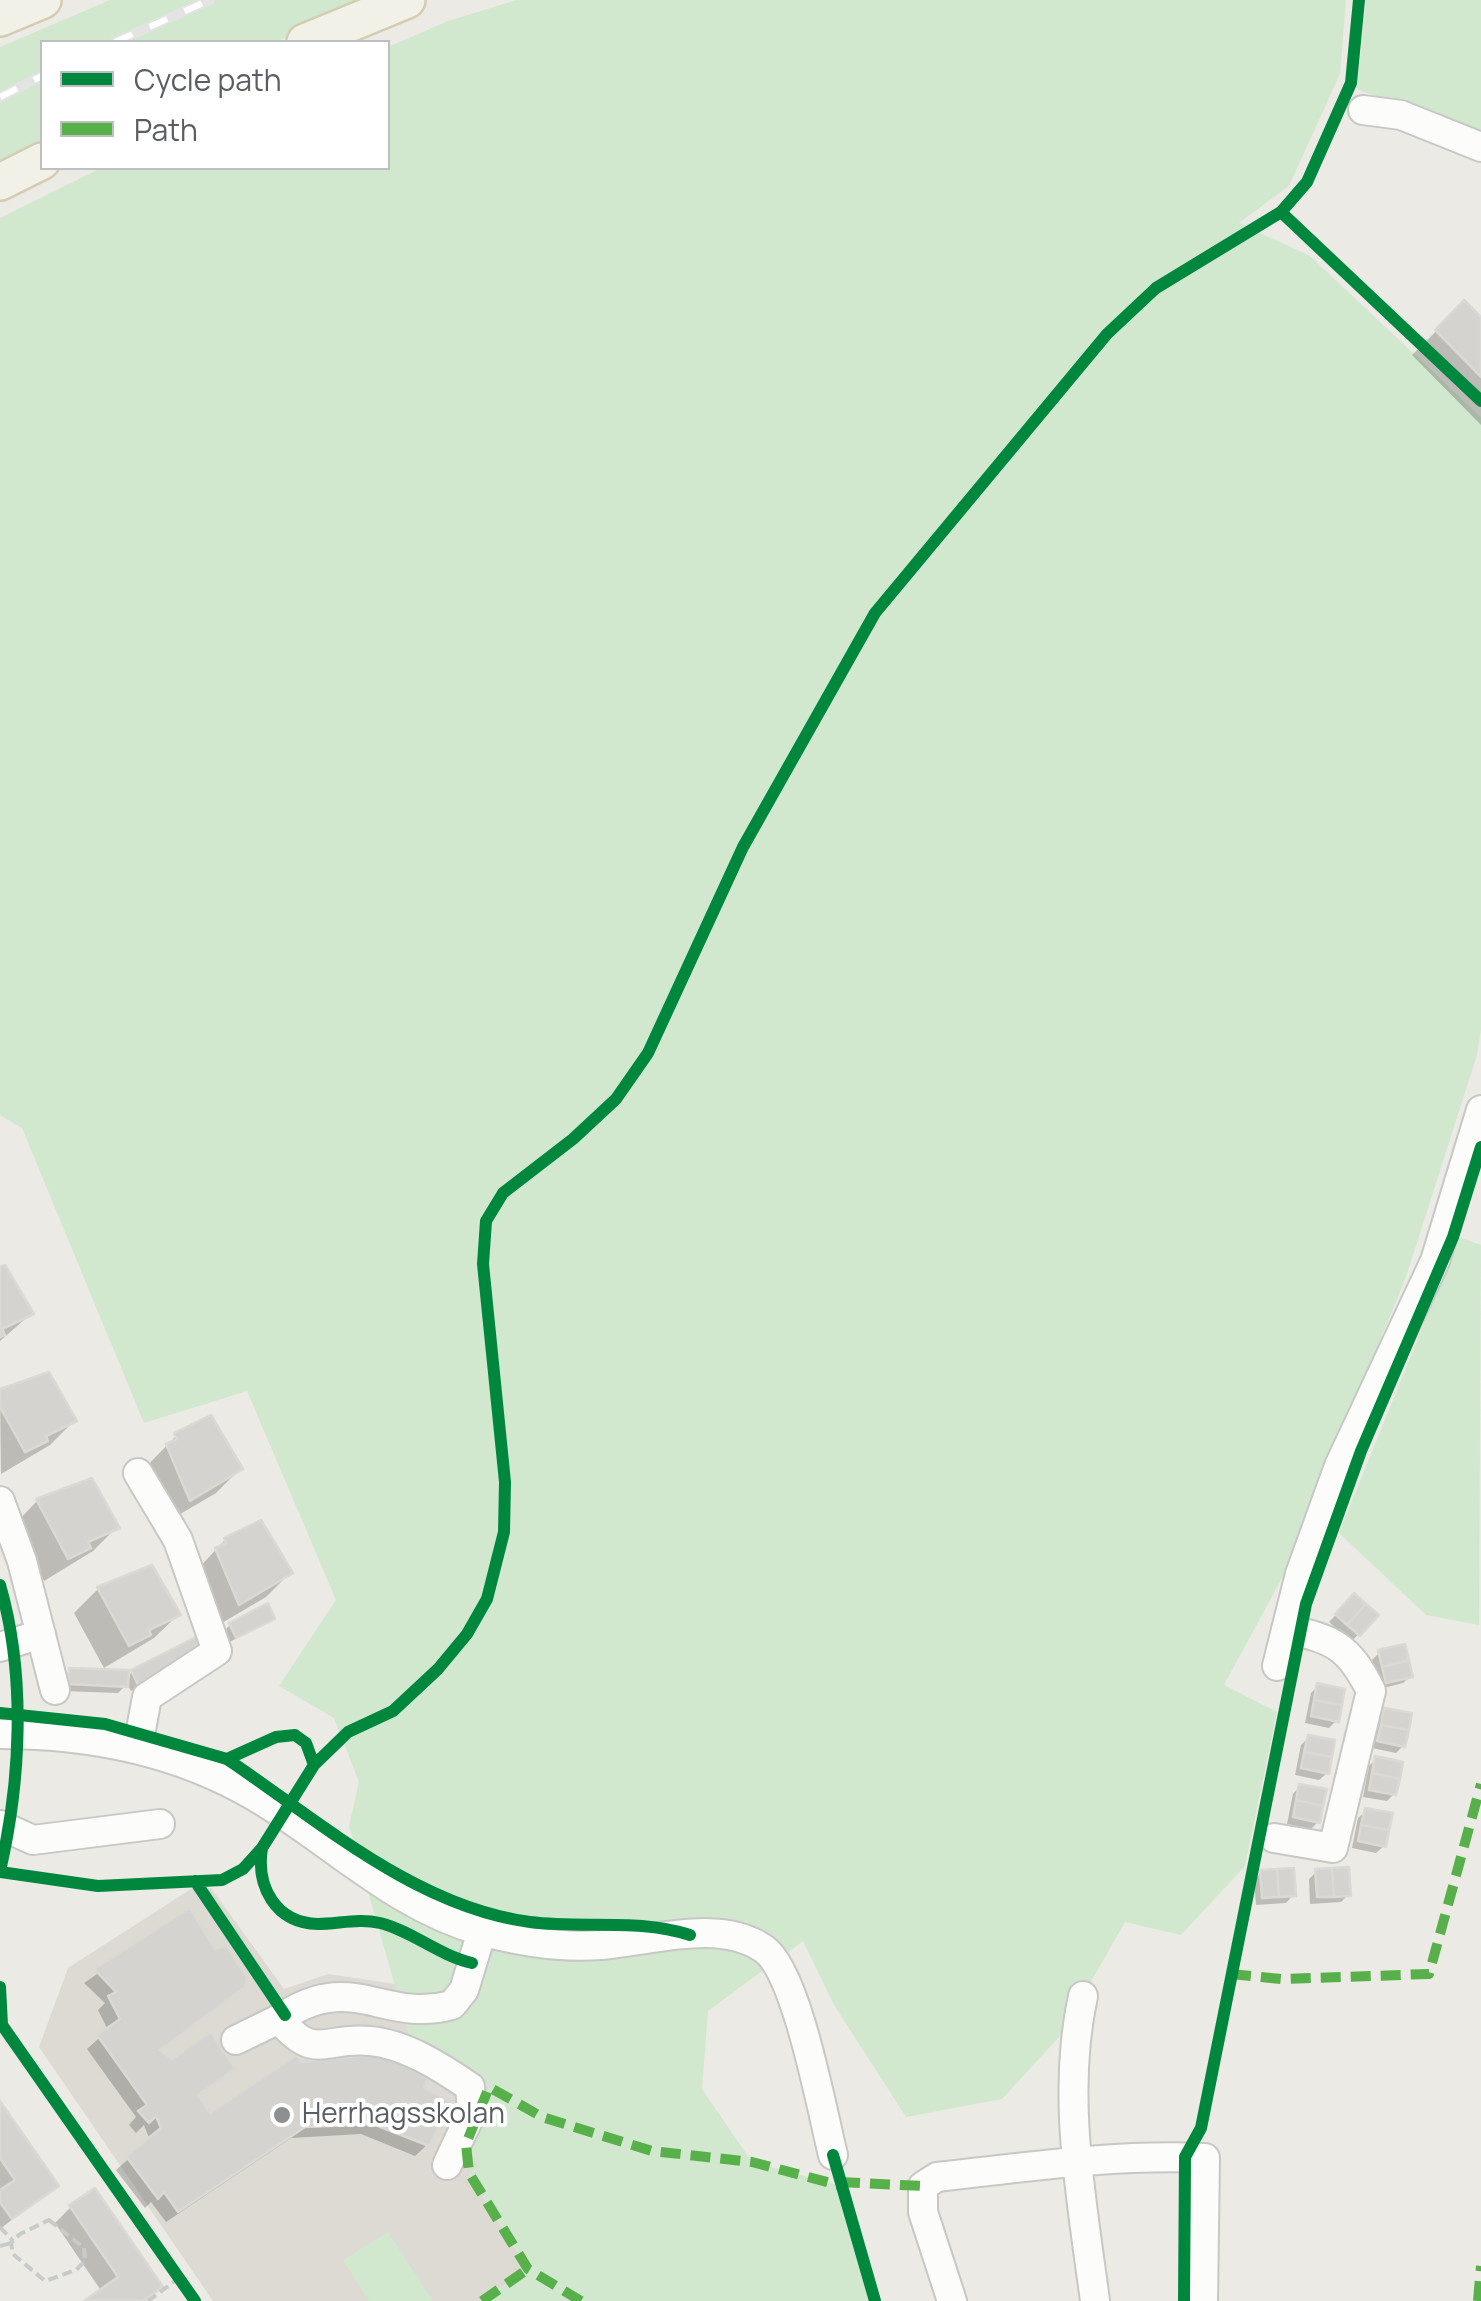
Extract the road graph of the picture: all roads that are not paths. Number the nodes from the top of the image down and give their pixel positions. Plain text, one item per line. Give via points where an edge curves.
1 (44, 0) edge
2 (407, 0) edge
3 (0, 18) edge
4 (310, 40) edge
5 (1363, 110) dead end
6 (1481, 147) edge
7 (40, 161) edge
8 (0, 182) edge
9 (1481, 1110) edge
10 (138, 1473) dead end
11 (0, 1501) edge
12 (1286, 1629) junction
13 (41, 1634) junction
14 (0, 1647) edge
15 (1276, 1666) dead end
16 (55, 1690) dead end
17 (0, 1734) edge
18 (138, 1746) junction
19 (160, 1824) dead end
20 (0, 1825) edge
21 (1274, 1838) dead end
22 (482, 1931) junction
23 (1083, 1996) dead end
24 (279, 2019) junction
25 (236, 2040) dead end
26 (833, 2154) dead end
27 (1077, 2161) junction
28 (447, 2165) dead end
29 (952, 2301) edge
30 (1095, 2301) edge
31 (1202, 2301) edge

1 - 3 main road
2 - 4 main road
5 - 6 street via 1401,116
7 - 8 main road
9 - 12 street via 1435,1261 1339,1466
10 - 18 street via 178,1540 216,1651 147,1697
11 - 13 street
12 - 15 street
12 - 21 street via 1331,1638 1370,1690 1333,1848
13 - 14 street
13 - 16 street
17 - 18 street
18 - 22 street via 254,1796 380,1885
19 - 20 street via 32,1840
22 - 24 street via 464,1990 452,2005 420,2010 336,1994 309,1999
22 - 26 street via 597,1946 737,1936 767,1950 788,1980
23 - 27 street via 1073,2040
24 - 25 street
24 - 28 street via 312,2047 388,2044 470,2087 472,2112
27 - 29 street via 937,2178 922,2186 923,2212
27 - 30 street
27 - 31 street via 1205,2158

